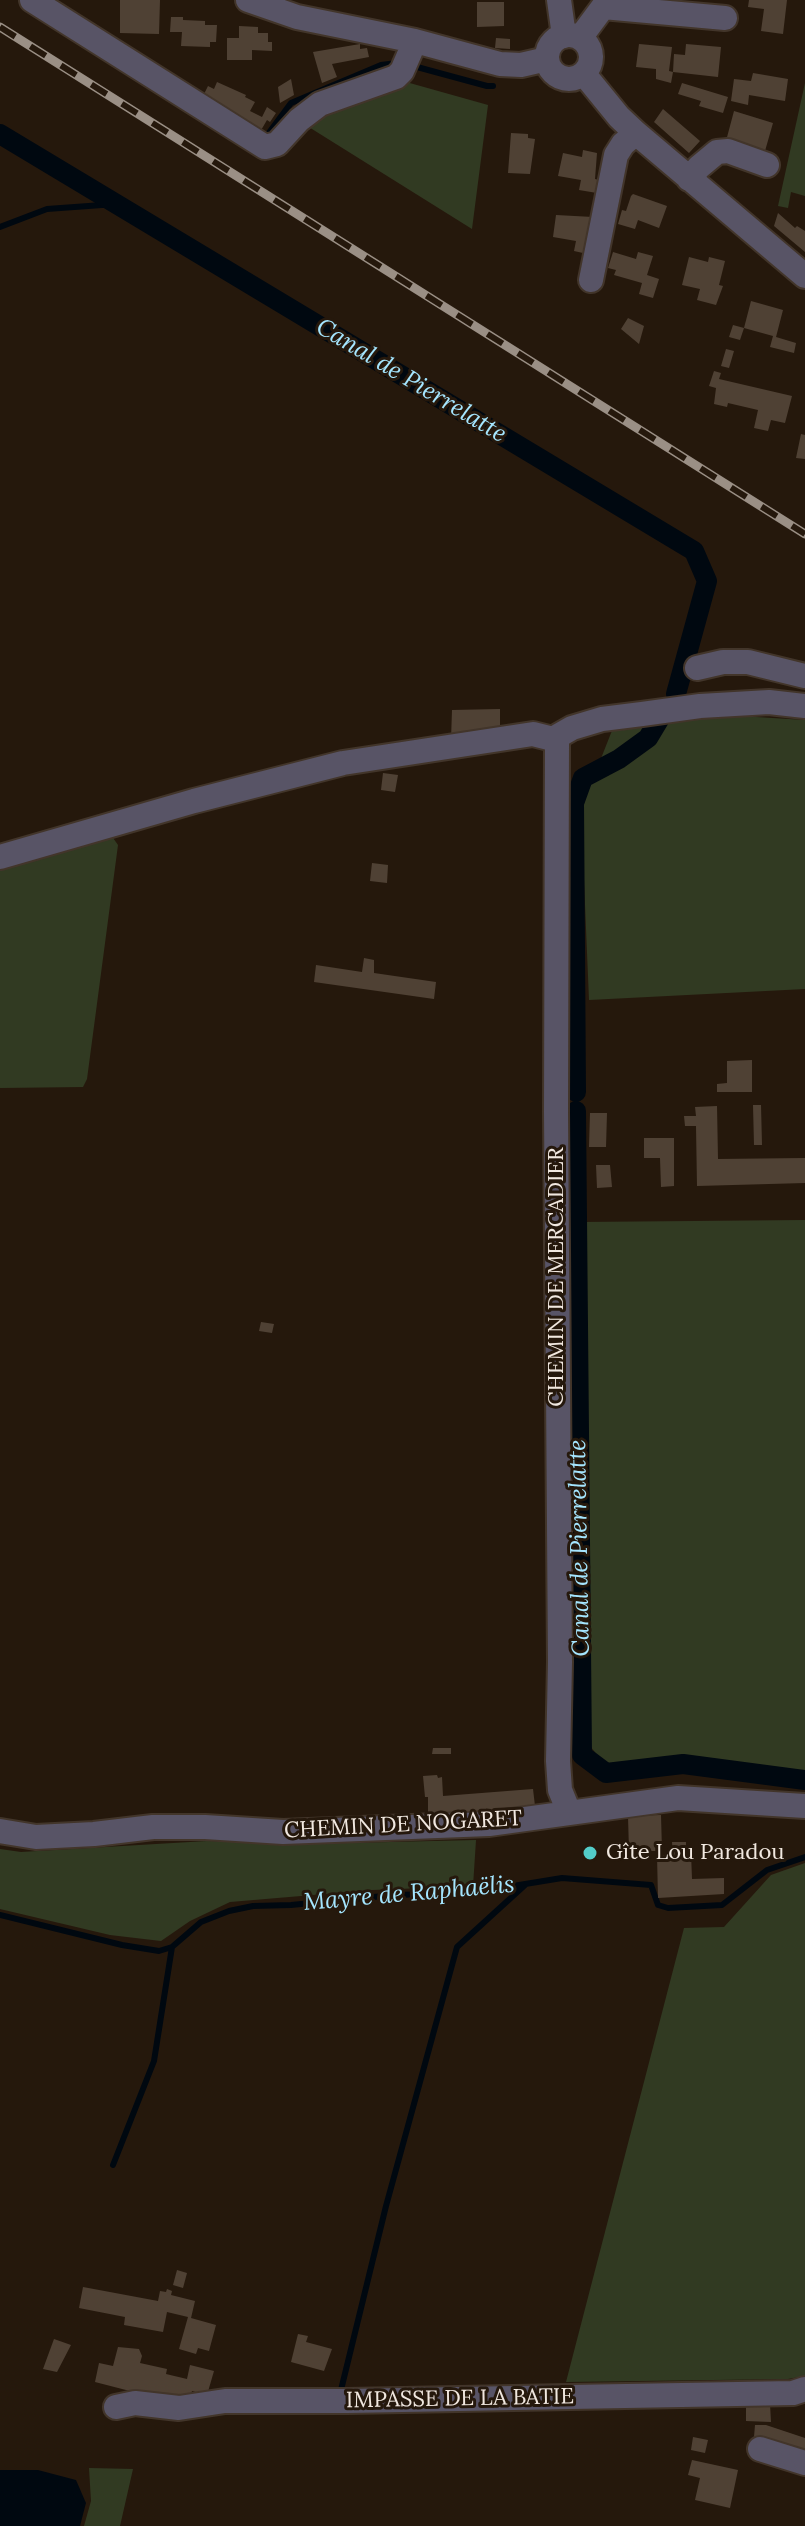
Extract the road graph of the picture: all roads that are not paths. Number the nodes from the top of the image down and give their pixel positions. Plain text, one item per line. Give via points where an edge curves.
1 (32, 0) edge
2 (248, 0) edge
3 (559, 0) edge
4 (725, 18) dead end
5 (572, 37) junction
6 (415, 41) junction
7 (547, 59) junction
8 (584, 74) junction
9 (636, 133) junction
10 (767, 165) dead end
11 (689, 179) junction
12 (805, 276) edge
13 (591, 280) dead end
14 (697, 668) dead end
15 (805, 676) edge
16 (805, 706) edge
17 (557, 740) junction
18 (0, 857) edge
19 (805, 1806) edge
20 (569, 1812) junction
21 (0, 1831) edge
22 (805, 2389) edge
23 (116, 2407) dead end
24 (760, 2449) dead end
25 (805, 2463) edge

1 - 6 street via 265,147 277,144 320,104 396,77
2 - 6 street via 297,17
3 - 5 street
4 - 5 street via 600,12
5 - 7 street via 551,44
5 - 8 street via 589,49
6 - 7 street via 500,64
7 - 8 street via 561,78
8 - 9 street
9 - 11 street
9 - 13 street via 616,155
10 - 11 street via 717,152
11 - 12 street
14 - 15 street via 748,662
16 - 17 street via 769,702 602,719 572,728
17 - 18 street via 533,734 343,763
17 - 20 street, CHEMIN DE MERCADIER via 558,1761 560,1790
19 - 20 street, CHEMIN DE NOGARET via 678,1798
20 - 21 street, CHEMIN DE NOGARET via 489,1824 283,1832 153,1827 36,1837
22 - 23 street, IMPASSE DE LA BATIE
24 - 25 street

